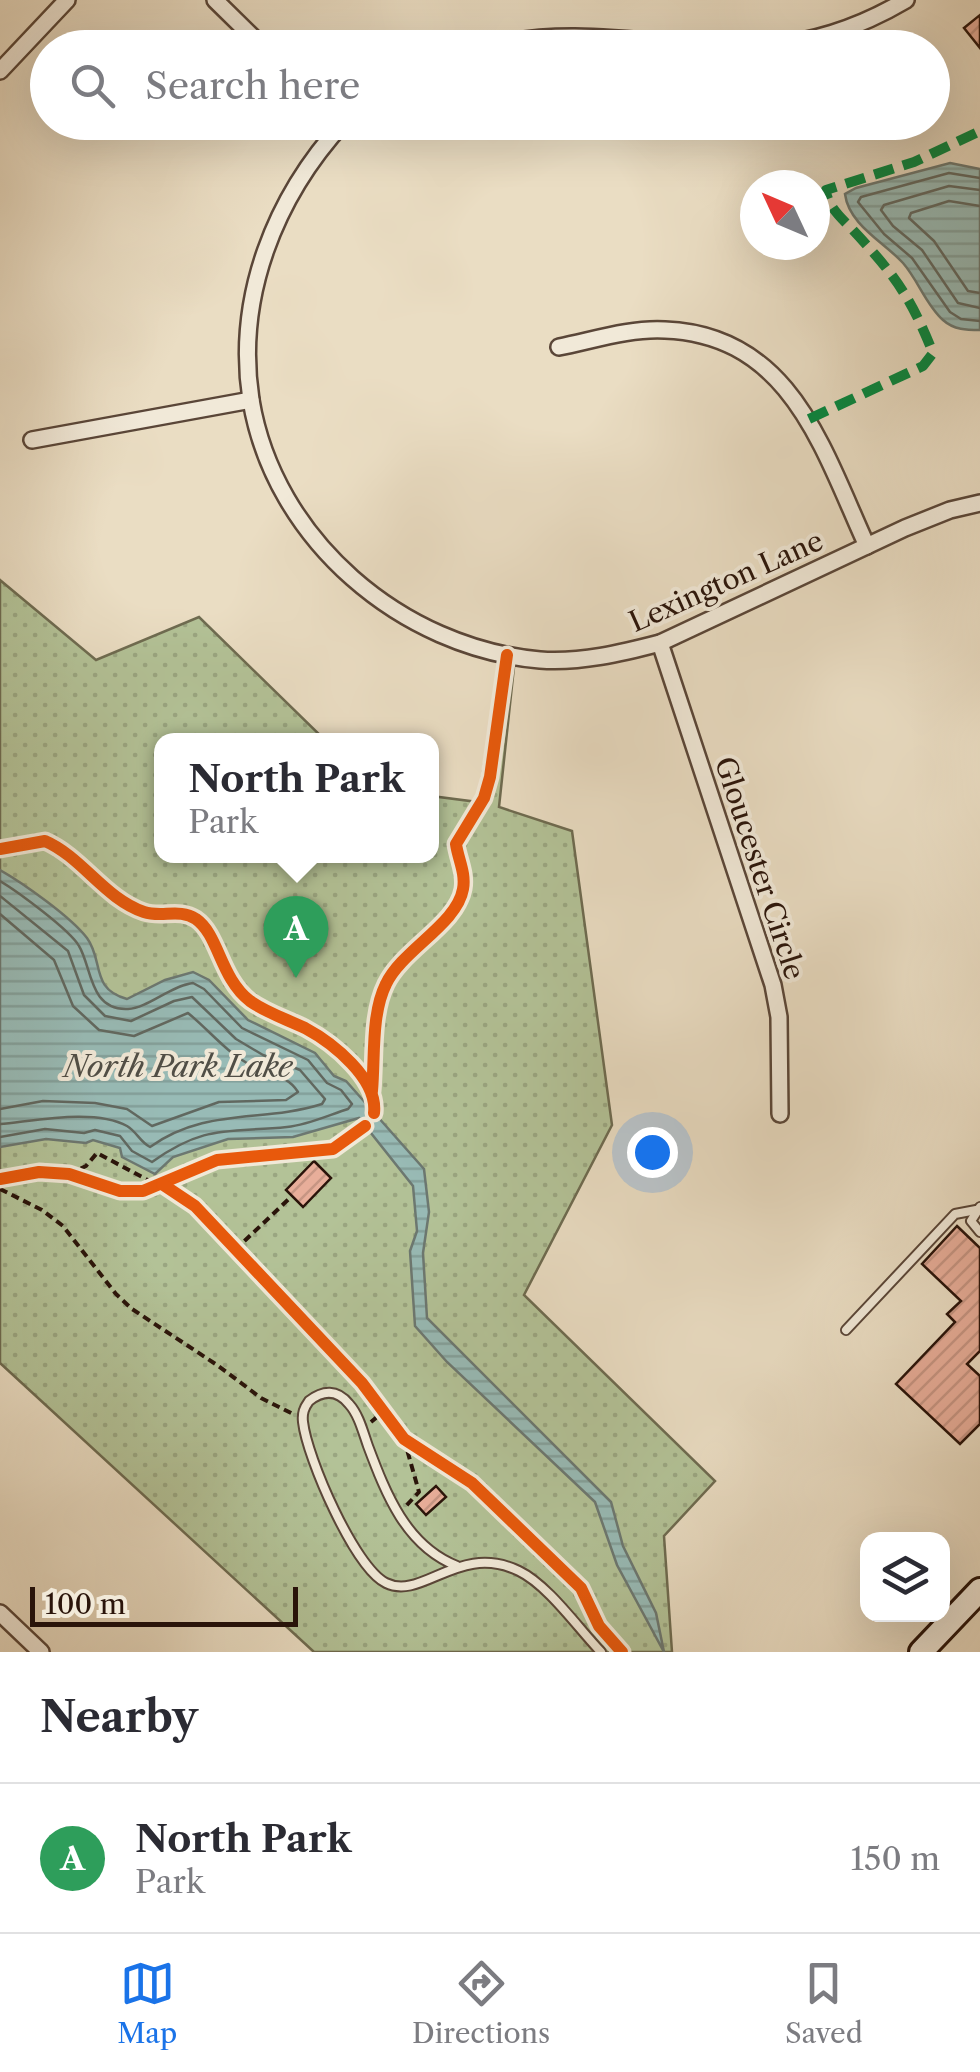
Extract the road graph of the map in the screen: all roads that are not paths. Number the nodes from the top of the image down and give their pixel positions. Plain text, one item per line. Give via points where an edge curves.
1 (67, 0) edge
2 (215, 0) edge
3 (906, 0) edge
4 (39, 30) edge
5 (246, 30) edge
6 (844, 30) edge
7 (30, 39) edge
8 (0, 71) edge
9 (329, 140) edge
10 (559, 347) dead end
11 (251, 400) junction
12 (32, 440) dead end
13 (980, 503) edge
14 (867, 546) junction
15 (660, 643) junction
16 (780, 1114) dead end
17 (978, 1208) edge
18 (980, 1232) edge
19 (846, 1330) dead end
20 (457, 1566) junction
21 (980, 1590) edge
22 (0, 1613) edge
23 (41, 1652) edge
24 (601, 1652) edge
25 (920, 1652) edge

1 - 4 street
2 - 5 street
3 - 6 street
7 - 8 street
9 - 11 street, Lexington Lane via 300,177 266,246 250,320
10 - 14 street via 665,330 709,338 771,372 801,406
11 - 12 street
11 - 15 street, Lexington Lane via 274,473 314,540 400,614 507,656 545,660
13 - 14 street, Lexington Lane
14 - 15 street, Lexington Lane
15 - 16 street, Gloucester Circle via 773,984 780,1016
17 - 18 lane via 971,1221
17 - 19 lane via 956,1214
20 - 20 lane via 398,1587 370,1572 318,1474 302,1418 309,1400 336,1393 350,1404 398,1514 424,1547
20 - 24 lane via 492,1563 528,1577
21 - 25 street
22 - 23 street

